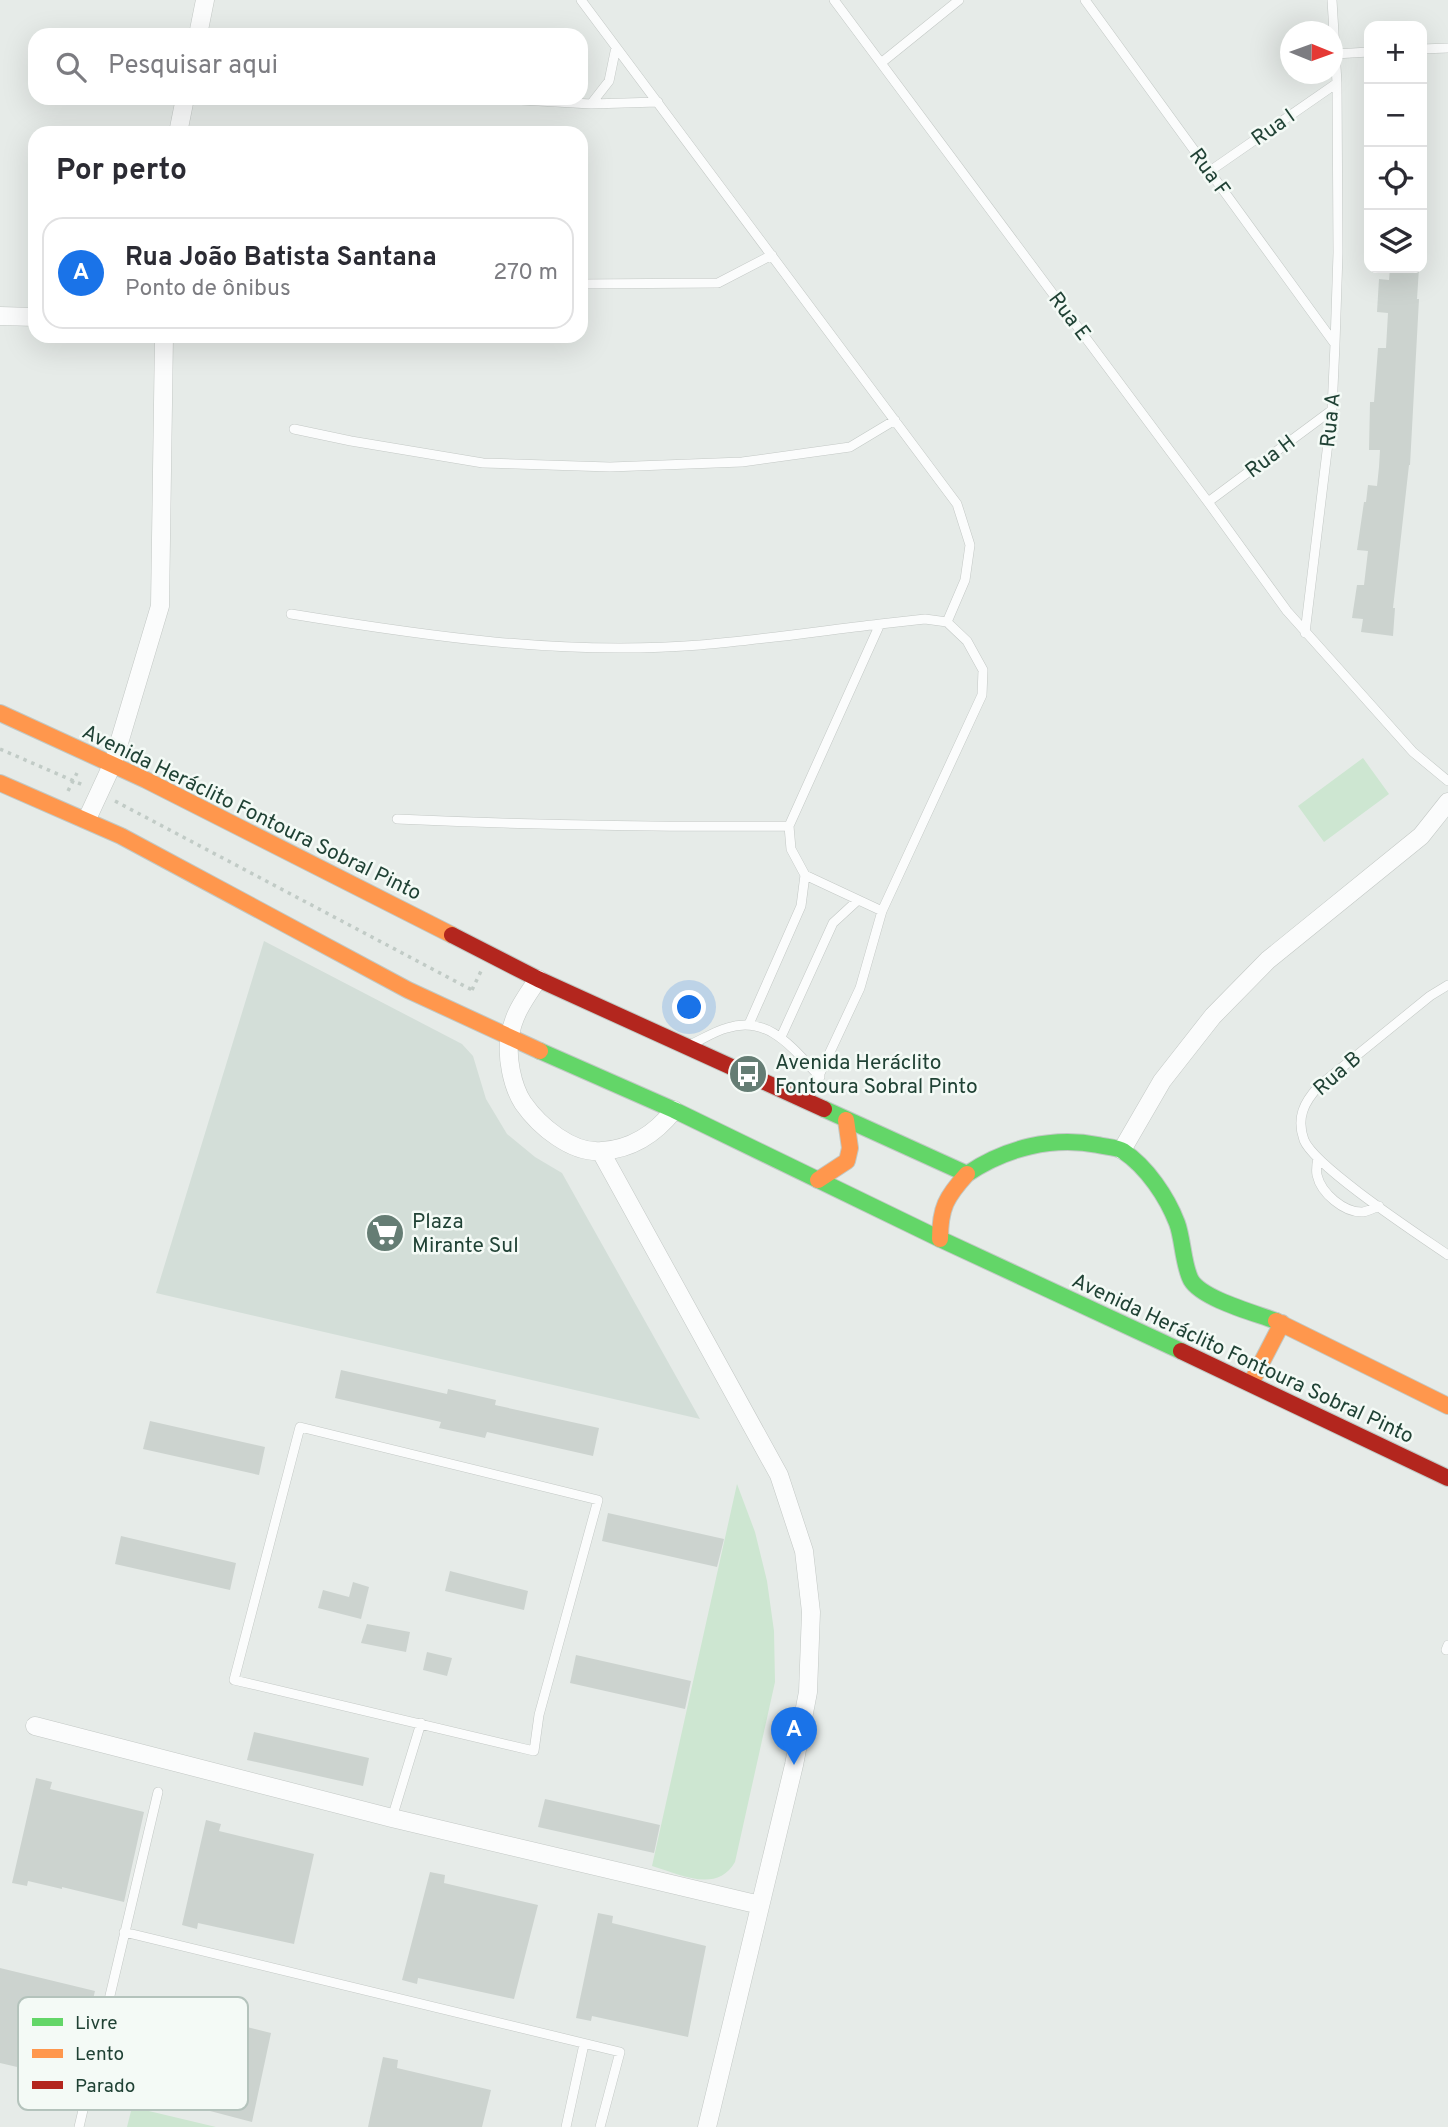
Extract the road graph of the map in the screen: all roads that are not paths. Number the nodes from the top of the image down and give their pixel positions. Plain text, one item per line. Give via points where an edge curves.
1 (205, 0) edge
2 (581, 0) edge
3 (834, 0) edge
4 (959, 0) edge
5 (1085, 0) edge
6 (1331, 2) edge
7 (1332, 21) edge
8 (199, 28) edge
9 (616, 47) junction
10 (1448, 48) edge
11 (1427, 49) edge
12 (1364, 52) edge
13 (1343, 54) edge
14 (881, 63) junction
15 (1336, 84) edge
16 (1337, 84) edge
17 (657, 102) junction
18 (588, 103) edge
19 (591, 103) junction
20 (184, 105) edge
21 (179, 126) edge
22 (1210, 171) junction
23 (772, 255) junction
24 (588, 284) edge
25 (0, 316) edge
26 (28, 317) edge
27 (164, 343) edge
28 (1335, 344) junction
29 (1332, 410) junction
30 (895, 420) junction
31 (294, 429) dead end
32 (1208, 502) junction
33 (291, 614) dead end
34 (947, 622) junction
35 (880, 624) junction
36 (1304, 633) junction
37 (0, 713) edge
38 (113, 763) junction
39 (1448, 781) edge
40 (0, 783) edge
41 (1448, 802) edge
42 (87, 819) junction
43 (397, 819) dead end
44 (789, 825) junction
45 (805, 875) junction
46 (858, 900) junction
47 (882, 911) junction
48 (538, 979) junction
49 (1448, 985) edge
50 (749, 1024) junction
51 (509, 1037) junction
52 (781, 1037) junction
53 (687, 1047) junction
54 (820, 1077) junction
55 (807, 1102) junction
56 (674, 1110) junction
57 (846, 1120) junction
58 (1122, 1150) junction
59 (601, 1152) junction
60 (1318, 1158) junction
61 (967, 1174) junction
62 (818, 1180) junction
63 (1379, 1206) junction
64 (940, 1239) junction
65 (1448, 1255) edge
66 (1282, 1323) junction
67 (1251, 1383) junction
68 (1448, 1406) edge
69 (1448, 1478) edge
70 (421, 1723) junction
71 (35, 1726) dead end
72 (158, 1792) dead end
73 (392, 1818) junction
74 (760, 1905) junction
75 (124, 1932) junction
76 (109, 1997) edge
77 (584, 2044) junction
78 (566, 2127) edge
79 (600, 2127) edge
80 (707, 2127) edge

1 - 8 street
2 - 9 lane
3 - 14 lane, Rua E
4 - 14 lane
5 - 22 lane, Rua F
6 - 7 lane, Rua A
9 - 17 lane
9 - 19 lane via 609,81
10 - 11 lane
12 - 13 lane
14 - 32 lane, Rua E
15 - 22 lane, Rua I
16 - 28 lane, Rua A
17 - 19 lane
17 - 23 lane
18 - 19 lane
20 - 21 street
22 - 28 lane, Rua F
23 - 24 lane via 718,283
23 - 30 lane
25 - 26 street
27 - 38 street via 160,606
28 - 29 lane, Rua A
29 - 32 lane, Rua H
29 - 36 lane, Rua A
30 - 31 lane via 850,447 742,462 610,467 483,463
30 - 34 lane via 957,504 970,545 965,580
32 - 36 lane, Rua E
33 - 35 lane via 493,643 590,647 699,645
34 - 35 lane via 925,619
34 - 47 lane via 967,641 983,670 982,695
35 - 44 lane
36 - 39 lane via 1413,752
37 - 38 street, Avenida Heráclito Fontoura Sobral Pinto
38 - 42 street
38 - 48 street, Avenida Heráclito Fontoura Sobral Pinto
40 - 42 street, Avenida Heráclito Fontoura Sobral Pinto
41 - 58 street via 1421,836 1268,960 1213,1016 1162,1081
42 - 51 street, Avenida Heráclito Fontoura Sobral Pinto via 460,1016
43 - 44 lane via 565,826
44 - 45 lane via 791,849
45 - 46 lane
45 - 50 lane via 801,906
46 - 47 lane
46 - 52 lane via 833,923
47 - 54 lane via 860,988
48 - 51 street via 520,1004
48 - 53 street, Avenida Heráclito Fontoura Sobral Pinto
49 - 60 lane, Rua B via 1306,1100 1300,1121 1305,1141
50 - 52 lane
50 - 53 lane via 727,1028
51 - 56 street, Avenida Heráclito Fontoura Sobral Pinto
51 - 59 street via 510,1071 522,1102 574,1147
52 - 54 lane
53 - 55 street, Avenida Heráclito Fontoura Sobral Pinto
54 - 55 lane
55 - 57 street, Avenida Heráclito Fontoura Sobral Pinto
56 - 59 street via 660,1128 636,1143
56 - 62 street, Avenida Heráclito Fontoura Sobral Pinto
57 - 61 street, Avenida Heráclito Fontoura Sobral Pinto
57 - 62 street via 847,1161
58 - 61 street via 1074,1140 1031,1145
58 - 66 street, Avenida Heráclito Fontoura Sobral Pinto via 1150,1176 1165,1199 1177,1223 1191,1280 1206,1294
59 - 74 street via 779,1475 804,1551 811,1612 808,1692
60 - 63 lane, Rua B
60 - 63 lane via 1317,1174 1334,1200 1363,1212
61 - 64 street via 939,1212
62 - 64 street, Avenida Heráclito Fontoura Sobral Pinto
63 - 65 lane, Rua B
64 - 67 street, Avenida Heráclito Fontoura Sobral Pinto
66 - 67 street
66 - 68 street, Avenida Heráclito Fontoura Sobral Pinto
67 - 69 street, Avenida Heráclito Fontoura Sobral Pinto
70 - 70 lane via 534,1751 538,1714 598,1500 300,1427 234,1680
70 - 73 lane
71 - 73 street
72 - 75 lane
73 - 74 street
74 - 80 street
75 - 76 lane
75 - 77 lane
77 - 78 lane
77 - 79 lane via 620,2052

